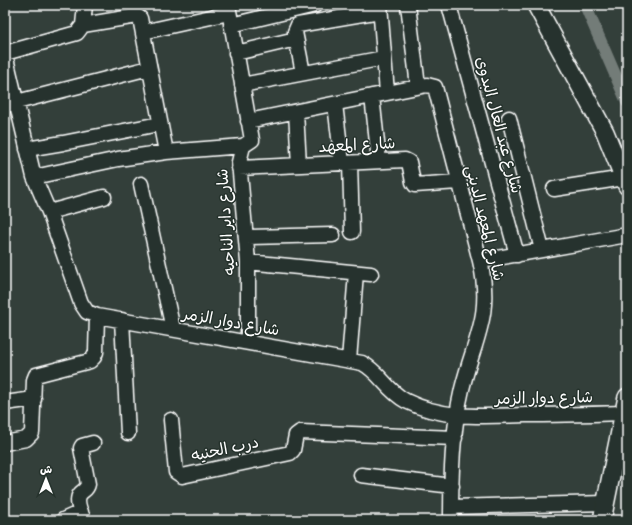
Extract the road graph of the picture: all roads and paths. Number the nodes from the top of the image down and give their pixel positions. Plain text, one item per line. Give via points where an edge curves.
1 (86, 5) edge
2 (315, 5) edge
3 (408, 5) edge
4 (449, 5) edge
5 (536, 5) edge
6 (380, 8) edge
7 (230, 14) edge
8 (83, 25) junction
9 (143, 32) junction
10 (296, 39) junction
11 (5, 53) edge
12 (236, 53) junction
13 (384, 58) junction
14 (149, 68) junction
15 (303, 74) junction
16 (242, 85) junction
17 (418, 86) junction
18 (388, 93) junction
19 (372, 96) junction
20 (11, 103) edge
21 (335, 104) junction
22 (296, 112) junction
23 (509, 118) dead end
24 (248, 121) junction
25 (159, 124) junction
26 (244, 146) junction
27 (27, 149) junction
28 (166, 152) junction
29 (379, 162) junction
30 (346, 163) junction
31 (299, 165) junction
32 (239, 168) junction
33 (34, 177) junction
34 (458, 182) junction
35 (625, 182) edge
36 (141, 184) dead end
37 (554, 189) dead end
38 (104, 197) dead end
39 (49, 212) junction
40 (352, 232) dead end
41 (333, 235) dead end
42 (627, 235) edge
43 (246, 236) junction
44 (542, 250) junction
45 (517, 255) junction
46 (480, 261) junction
47 (248, 262) junction
48 (356, 273) junction
49 (371, 274) dead end
50 (97, 316) junction
51 (122, 320) junction
52 (173, 329) junction
53 (248, 342) junction
54 (349, 360) junction
55 (627, 397) edge
56 (34, 399) junction
57 (5, 403) edge
58 (623, 413) junction
59 (457, 416) junction
60 (171, 420) dead end
61 (128, 433) dead end
62 (455, 438) junction
63 (5, 443) edge
64 (94, 443) dead end
65 (361, 475) dead end
66 (452, 486) junction
67 (605, 502) junction
68 (451, 513) edge
69 (83, 516) edge
70 (63, 520) edge
71 (602, 520) edge

1 - 8 street
2 - 7 street
3 - 17 street
4 - 45 street, شارع عبد العال البدوى
5 - 35 main road via 605,132
6 - 10 street via 300,24 295,30
6 - 13 street
7 - 9 street
7 - 12 street, شارع داير الناحيه
8 - 9 street via 138,16
8 - 11 street via 77,34
9 - 14 street
10 - 12 street
10 - 15 street
11 - 20 street, شارع دوار الزمر
12 - 16 street, شارع داير الناحيه
13 - 15 street
13 - 18 street
14 - 20 street
14 - 25 street
15 - 16 street
16 - 24 street, شارع داير الناحيه
17 - 18 street
17 - 34 street, شارع المعهد الدينى via 433,85 436,90
18 - 19 street
19 - 21 street
19 - 29 street
20 - 27 street, شارع دوار الزمر
21 - 22 street
21 - 30 street
22 - 24 street
22 - 31 street
23 - 44 street
24 - 26 street, شارع داير الناحيه via 252,141
25 - 27 street
25 - 28 street
26 - 28 street
26 - 32 street, شارع داير الناحيه via 239,156
27 - 33 street, شارع دوار الزمر
28 - 33 street via 118,159
29 - 30 street, شارع المعهد
29 - 34 street, شارع المعهد via 408,161 415,185
30 - 31 street, شارع المعهد
30 - 40 street
31 - 32 street, شارع المعهد
32 - 43 street, شارع داير الناحيه
33 - 39 street, شارع دوار الزمر
34 - 46 street, شارع المعهد الدينى
35 - 37 street
36 - 52 street
38 - 39 street
39 - 50 street, شارع دوار الزمر via 83,308
41 - 43 street
42 - 44 street
43 - 47 street, شارع داير الناحيه
44 - 45 street
45 - 46 street
46 - 59 street, شارع المعهد الدينى via 485,287 484,317 462,389
47 - 48 street
47 - 53 street, شارع داير الناحيه
48 - 49 street
48 - 54 street
50 - 51 street, شارع دوار الزمر
50 - 56 street via 94,358 36,375
51 - 52 street, شارع دوار الزمر
51 - 61 street
52 - 53 street, شارع دوار الزمر
53 - 54 street, شارع دوار الزمر
54 - 59 street, شارع دوار الزمر via 369,367 392,392 405,400 430,410
55 - 58 main road
56 - 57 street
56 - 63 street via 31,436
58 - 59 street, شارع دوار الزمر
58 - 67 main road
59 - 62 street, شارع المعهد الدينى
60 - 62 street, درب الحنيه via 176,472 180,476 290,453 297,434 301,432
62 - 66 street, شارع المعهد الدينى
64 - 69 street via 82,447 88,484 78,500
65 - 66 street
66 - 68 street, شارع المعهد الدينى
67 - 68 street
67 - 71 main road
69 - 70 street

